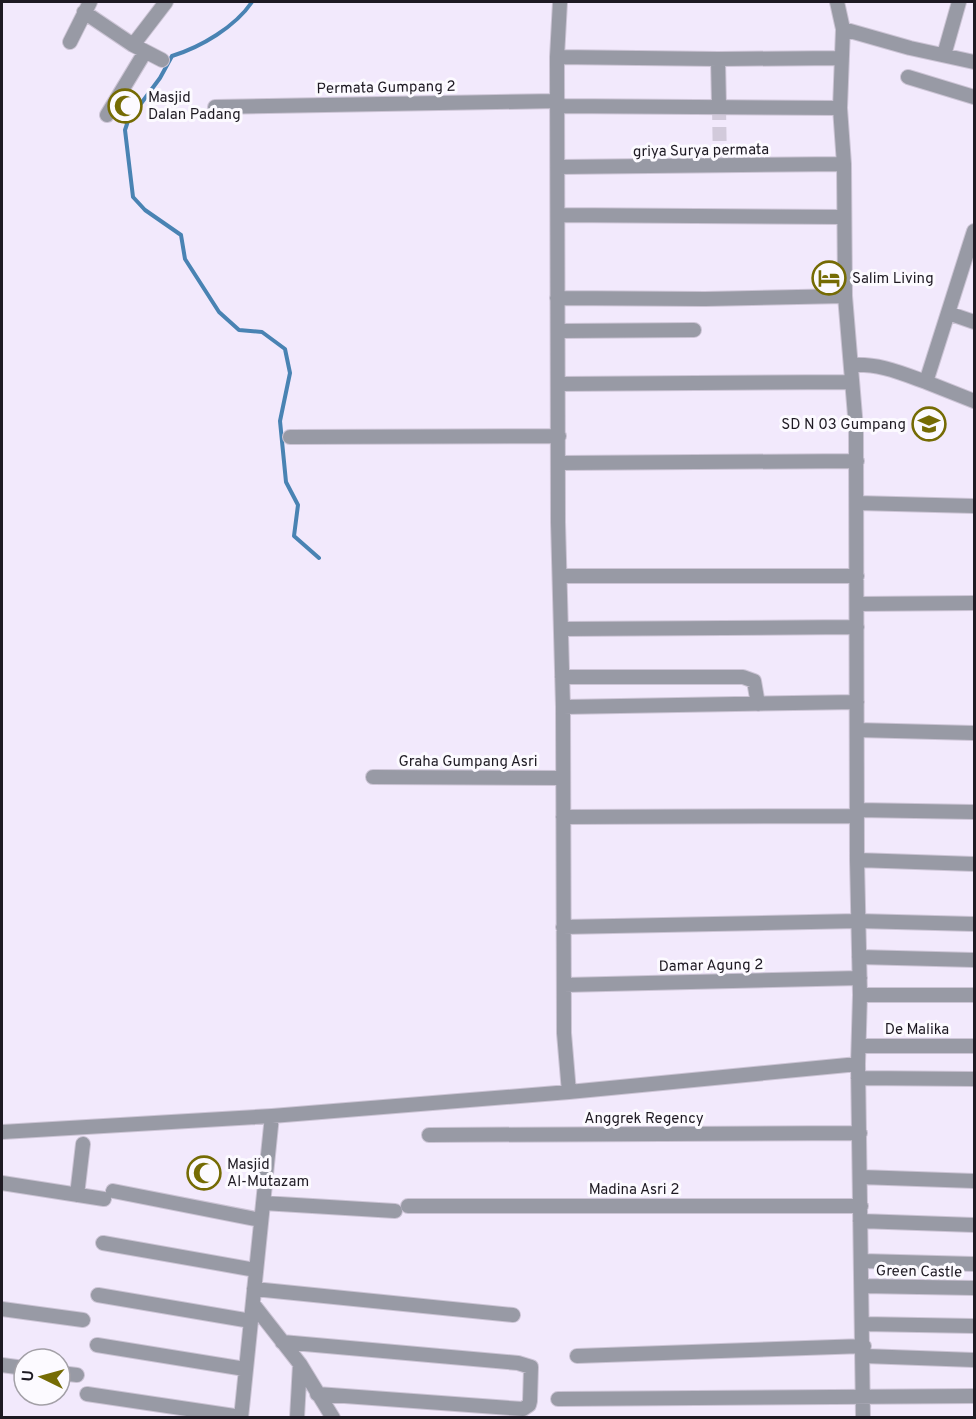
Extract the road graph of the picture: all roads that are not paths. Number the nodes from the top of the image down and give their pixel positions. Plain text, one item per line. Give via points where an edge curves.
1 (166, 2) edge
2 (560, 2) edge
3 (837, 2) edge
4 (959, 2) edge
5 (87, 7) edge
6 (843, 29) junction
7 (70, 42) dead end
8 (139, 49) junction
9 (944, 55) junction
10 (557, 57) junction
11 (840, 58) junction
12 (717, 59) junction
13 (162, 60) dead end
14 (975, 62) edge
15 (908, 78) dead end
16 (975, 97) edge
17 (558, 104) junction
18 (719, 106) junction
19 (215, 107) dead end
20 (840, 108) junction
21 (107, 115) dead end
22 (843, 164) junction
23 (558, 167) junction
24 (558, 215) junction
25 (843, 217) junction
26 (975, 231) edge
27 (845, 296) junction
28 (557, 298) junction
29 (948, 313) junction
30 (975, 322) edge
31 (694, 330) dead end
32 (558, 331) junction
33 (851, 365) junction
34 (852, 382) junction
35 (926, 382) junction
36 (558, 384) junction
37 (975, 401) edge
38 (559, 436) junction
39 (290, 437) dead end
40 (857, 461) junction
41 (559, 463) junction
42 (857, 503) junction
43 (975, 506) edge
44 (561, 576) junction
45 (857, 576) junction
46 (975, 603) edge
47 (857, 604) junction
48 (857, 627) junction
49 (562, 629) junction
50 (562, 676) junction
51 (857, 702) junction
52 (758, 704) junction
53 (562, 707) junction
54 (857, 730) junction
55 (975, 733) edge
56 (373, 777) dead end
57 (563, 778) junction
58 (975, 812) edge
59 (857, 813) junction
60 (563, 817) junction
61 (857, 860) junction
62 (975, 864) edge
63 (858, 921) junction
64 (975, 924) edge
65 (563, 927) junction
66 (859, 957) junction
67 (975, 960) edge
68 (860, 978) junction
69 (564, 985) junction
70 (860, 995) junction
71 (975, 995) edge
72 (859, 1046) junction
73 (975, 1046) edge
74 (858, 1071) junction
75 (975, 1079) edge
76 (569, 1092) junction
77 (272, 1116) junction
78 (2, 1132) edge
79 (860, 1133) junction
80 (429, 1135) dead end
81 (83, 1144) dead end
82 (860, 1177) junction
83 (975, 1181) edge
84 (2, 1183) edge
85 (77, 1195) junction
86 (263, 1203) junction
87 (408, 1206) dead end
88 (861, 1206) junction
89 (395, 1211) dead end
90 (261, 1220) junction
91 (860, 1221) junction
92 (975, 1224) edge
93 (103, 1244) dead end
94 (862, 1261) junction
95 (975, 1264) edge
96 (256, 1270) junction
97 (863, 1286) junction
98 (975, 1288) edge
99 (254, 1289) junction
100 (98, 1295) dead end
101 (253, 1304) junction
102 (2, 1309) edge
103 (513, 1315) dead end
104 (83, 1320) dead end
105 (251, 1321) junction
106 (863, 1324) junction
107 (975, 1326) edge
108 (282, 1342) junction
109 (97, 1345) dead end
110 (864, 1351) junction
111 (577, 1356) dead end
112 (975, 1360) edge
113 (300, 1364) junction
114 (245, 1369) junction
115 (72, 1374) edge
116 (77, 1375) dead end
117 (87, 1394) dead end
118 (317, 1394) junction
119 (863, 1396) junction
120 (975, 1396) edge
121 (558, 1399) dead end
122 (241, 1417) edge
123 (297, 1418) edge
124 (333, 1418) edge
125 (863, 1418) edge

1 - 8 street
2 - 10 street
3 - 6 street
4 - 9 street
5 - 7 street
5 - 8 street
6 - 9 street
6 - 11 street
8 - 13 street
8 - 21 street
9 - 14 street
10 - 12 street
10 - 17 street
11 - 12 street
11 - 20 street
12 - 18 street
15 - 16 street
17 - 18 street, Permata Gumpang 2
17 - 19 street, Permata Gumpang 2
17 - 23 street
18 - 20 street, Permata Gumpang 2
20 - 22 street
22 - 23 street, griya Surya permata
22 - 25 street
23 - 24 street
24 - 25 street
24 - 28 street
25 - 27 street
26 - 29 street
27 - 28 street
27 - 33 street
28 - 32 street
29 - 30 street
29 - 35 street
31 - 32 street
32 - 36 street
33 - 34 street
33 - 35 street via 875,366
34 - 36 street
34 - 40 street
35 - 37 street
36 - 38 street
38 - 39 street
38 - 41 street
40 - 41 street
40 - 42 street
41 - 44 street
42 - 43 street
42 - 45 street
44 - 45 street
44 - 49 street
45 - 47 street
46 - 47 street
47 - 48 street
48 - 49 street
48 - 51 street
49 - 50 street
50 - 52 street via 743,677 754,681
50 - 53 street
51 - 52 street
51 - 54 street
52 - 53 street
53 - 57 street
54 - 55 street
54 - 59 street
56 - 57 street, Graha Gumpang Asri
57 - 60 street
58 - 59 street
59 - 60 street
59 - 61 street
60 - 65 street
61 - 62 street
61 - 63 street
63 - 64 street
63 - 65 street
63 - 66 street
65 - 69 street
66 - 67 street
66 - 68 street
68 - 69 street, Damar Agung 2
68 - 70 street
69 - 76 street
70 - 71 street
70 - 72 street
72 - 73 street, De Malika
72 - 74 street
74 - 75 street
74 - 76 street
74 - 79 street
76 - 77 street
77 - 78 street
77 - 86 street
79 - 80 street, Anggrek Regency
79 - 82 street
81 - 85 street
82 - 83 street
82 - 88 street
84 - 85 street
85 - 90 street via 108,1195
86 - 89 street
86 - 90 street
87 - 88 street, Madina Asri 2
88 - 91 street
90 - 96 street
91 - 92 street
91 - 94 street
93 - 96 street
94 - 95 street
94 - 97 street
96 - 99 street
97 - 98 street, Green Castle
97 - 106 street
99 - 101 street
99 - 103 street
100 - 105 street
101 - 105 street
101 - 108 street
102 - 104 street
105 - 114 street
106 - 107 street
106 - 110 street
108 - 113 street
108 - 118 street via 531,1367 530,1401 523,1409
109 - 114 street
110 - 111 street
110 - 112 street
110 - 119 street
113 - 118 street
113 - 123 street
114 - 122 street
115 - 116 street
117 - 122 street
118 - 124 street
119 - 120 street
119 - 121 street
119 - 125 street

